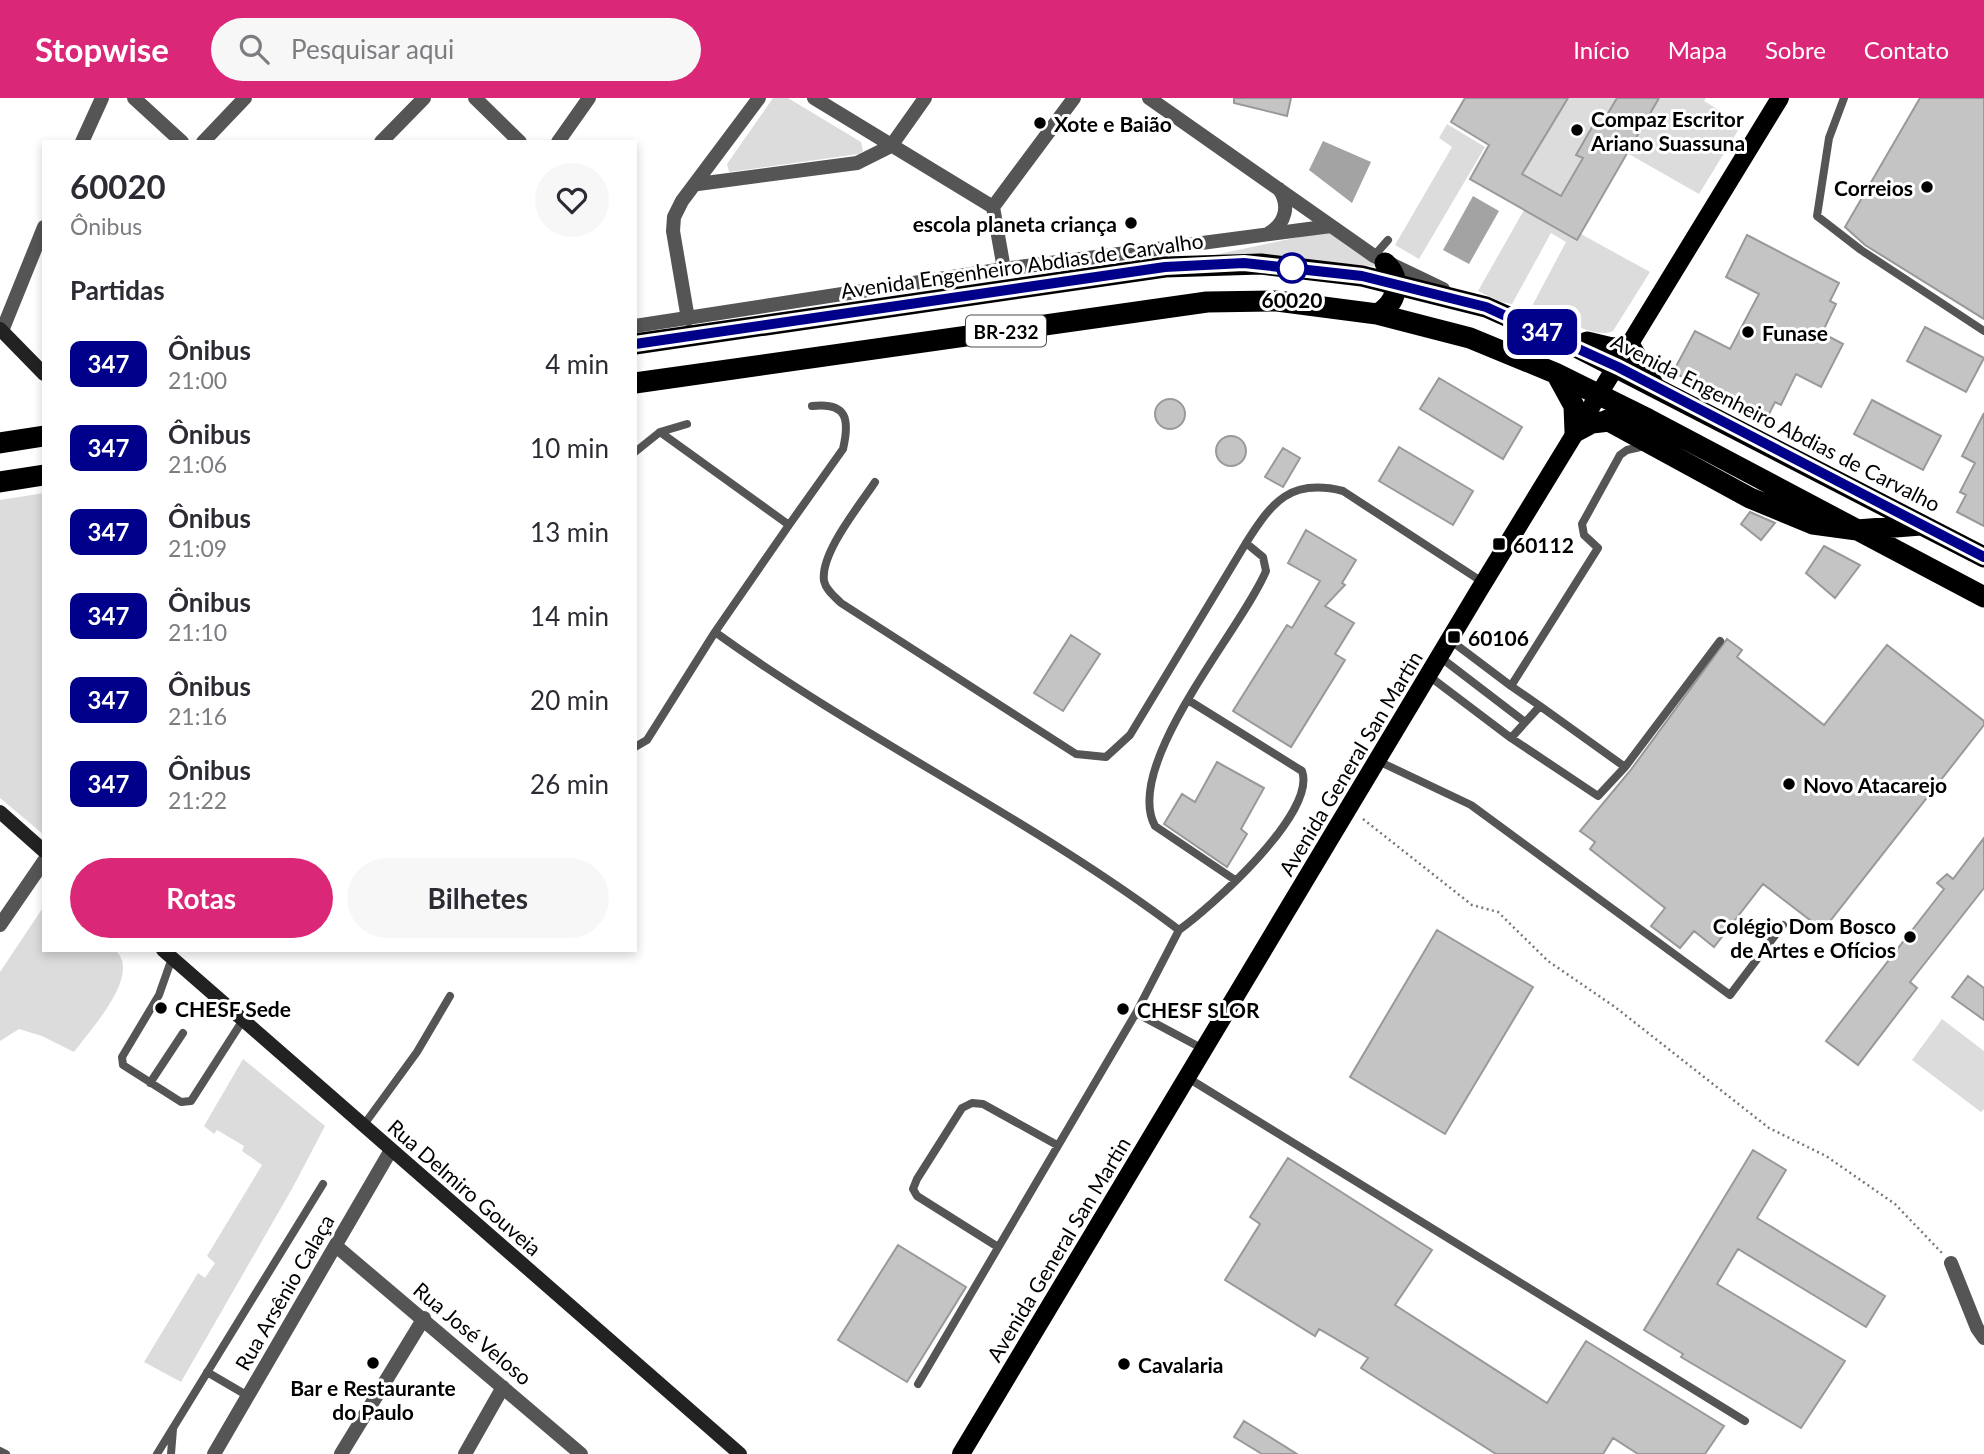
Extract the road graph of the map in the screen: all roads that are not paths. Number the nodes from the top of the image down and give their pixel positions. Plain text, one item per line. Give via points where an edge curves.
1 (103, 98) edge
2 (134, 98) edge
3 (245, 98) edge
4 (424, 98) edge
5 (475, 98) edge
6 (589, 98) edge
7 (759, 98) edge
8 (814, 98) edge
9 (925, 98) edge
10 (1074, 98) edge
11 (1149, 98) edge
12 (1780, 98) edge
13 (1844, 98) edge
14 (83, 140) edge
15 (180, 140) edge
16 (206, 140) edge
17 (383, 140) edge
18 (518, 140) edge
19 (559, 140) edge
20 (891, 146) junction
21 (698, 184) junction
22 (1279, 189) junction
23 (993, 207) junction
24 (1331, 226) junction
25 (42, 231) edge
26 (1268, 234) junction
27 (1388, 240) dead end
28 (1379, 260) junction
29 (1004, 269) junction
30 (1396, 285) junction
31 (1486, 307) junction
32 (1377, 314) junction
33 (1509, 317) junction
34 (688, 319) junction
35 (637, 326) edge
36 (1, 330) edge
37 (1984, 331) edge
38 (637, 344) edge
39 (1572, 345) junction
40 (1597, 345) junction
41 (1630, 346) junction
42 (1618, 367) junction
43 (42, 372) edge
44 (1555, 373) junction
45 (637, 383) edge
46 (1655, 386) junction
47 (1601, 395) junction
48 (812, 406) dead end
49 (1648, 419) junction
50 (1607, 420) junction
51 (687, 424) dead end
52 (660, 432) junction
53 (1575, 432) junction
54 (42, 436) edge
55 (0, 443) edge
56 (1658, 445) junction
57 (637, 450) edge
58 (42, 475) edge
59 (0, 482) edge
60 (875, 482) dead end
61 (789, 525) junction
62 (1923, 525) junction
63 (1857, 530) junction
64 (1246, 543) junction
65 (1984, 558) edge
66 (1484, 583) junction
67 (1984, 597) edge
68 (715, 632) junction
69 (1450, 640) junction
70 (1720, 641) dead end
71 (1440, 657) junction
72 (1429, 676) junction
73 (1511, 686) junction
74 (1188, 700) junction
75 (1540, 706) junction
76 (1525, 722) junction
77 (1511, 738) junction
78 (637, 746) edge
79 (1377, 761) junction
80 (1625, 767) junction
81 (0, 812) edge
82 (42, 849) edge
83 (42, 864) edge
84 (1235, 880) junction
85 (0, 925) edge
86 (1783, 925) dead end
87 (1179, 930) junction
88 (167, 954) edge
89 (450, 996) dead end
90 (1136, 1013) junction
91 (243, 1020) junction
92 (183, 1033) dead end
93 (1205, 1050) junction
94 (1188, 1077) junction
95 (150, 1083) junction
96 (363, 1126) junction
97 (1057, 1145) junction
98 (391, 1150) junction
99 (323, 1184) dead end
100 (336, 1246) junction
101 (998, 1247) junction
102 (1951, 1263) road end
103 (424, 1318) junction
104 (1984, 1338) edge
105 (207, 1371) junction
106 (918, 1384) dead end
107 (503, 1387) junction
108 (248, 1396) junction
109 (1745, 1421) dead end
110 (173, 1426) junction
111 (0, 1451) edge
112 (6, 1454) edge
113 (157, 1454) edge
114 (171, 1454) edge
115 (214, 1454) edge
116 (341, 1454) edge
117 (464, 1454) edge
118 (580, 1454) edge
119 (740, 1454) edge
120 (961, 1454) edge

1 - 14 street
2 - 15 street
3 - 16 street
4 - 17 street
5 - 18 street
6 - 19 street
7 - 21 street
8 - 20 street
9 - 20 street
10 - 23 street
11 - 22 street
12 - 41 main road, Avenida General San Martin
13 - 37 lane via 1829,138 1817,216
20 - 21 street via 857,163
20 - 23 street
21 - 34 street via 682,201 673,224
22 - 24 street
22 - 26 street via 1284,216
23 - 29 street
24 - 26 street
24 - 28 street
25 - 36 street
26 - 29 street
27 - 28 lane
28 - 30 highway via 1392,270
28 - 31 street
29 - 34 street
30 - 31 highway, Avenida Engenheiro Abdias de Carvalho / BR-232
30 - 32 highway via 1394,298
30 - 38 highway, Avenida Engenheiro Abdias de Carvalho / BR-232 via 1362,276 1227,262 1165,267
31 - 33 highway, Avenida Engenheiro Abdias de Carvalho / BR-232
32 - 33 highway via 1441,305
32 - 44 highway, BR-232 via 1470,338
32 - 45 highway, BR-232 via 1277,301 1207,302
33 - 39 highway, Avenida Engenheiro Abdias de Carvalho / BR-232
33 - 40 highway
34 - 35 street
36 - 43 street
39 - 40 highway
39 - 42 highway, Avenida Engenheiro Abdias de Carvalho / BR-232
40 - 41 highway
41 - 42 main road, Avenida General San Martin
41 - 46 highway
42 - 46 highway, Avenida Engenheiro Abdias de Carvalho / BR-232
42 - 47 main road, Avenida General San Martin
44 - 47 highway, BR-232
44 - 53 highway via 1574,406
46 - 62 highway, Avenida Engenheiro Abdias de Carvalho / BR-232
47 - 49 highway, BR-232
47 - 53 main road, Avenida General San Martin
48 - 61 lane via 829,404 840,409 846,419 846,435 843,449
49 - 50 highway
49 - 63 highway, BR-232
50 - 53 highway
50 - 56 highway
51 - 52 lane
52 - 57 lane
52 - 61 lane
53 - 66 main road, Avenida General San Martin
54 - 55 highway
56 - 63 highway via 1783,513 1812,524
56 - 73 lane via 1620,455 1593,499 1581,530 1598,548
58 - 59 highway
60 - 64 lane via 826,561 824,581 829,592 1076,754 1091,757 1106,757 1130,735
61 - 68 lane
62 - 63 highway
62 - 65 highway, Avenida Engenheiro Abdias de Carvalho / BR-232
63 - 67 highway, BR-232
64 - 66 lane via 1280,498 1298,489 1322,486 1343,491
64 - 74 lane via 1264,557 1266,571
66 - 69 main road, Avenida General San Martin
68 - 78 lane via 647,740
68 - 87 lane via 878,741 1023,824
69 - 71 main road, Avenida General San Martin
69 - 73 lane
70 - 80 lane
71 - 72 main road, Avenida General San Martin
71 - 76 lane
72 - 77 lane
72 - 79 main road, Avenida General San Martin
73 - 75 lane
74 - 84 lane via 1153,773 1151,818 1160,831
74 - 84 lane via 1302,771 1304,778 1302,794 1287,820
75 - 76 lane
75 - 80 lane
76 - 77 lane
77 - 80 lane via 1598,796
79 - 86 lane via 1471,805 1730,995
79 - 93 main road, Avenida General San Martin
81 - 82 street
83 - 85 street
84 - 87 lane via 1209,909
87 - 90 lane
88 - 91 street, Rua Delmiro Gouveia
88 - 95 lane via 159,995 121,1057 123,1065
89 - 96 lane via 417,1052
90 - 93 lane
90 - 97 lane
91 - 95 lane via 191,1101 181,1102
91 - 96 street, Rua Delmiro Gouveia
92 - 95 lane
93 - 94 main road, Avenida General San Martin
94 - 109 lane
94 - 120 main road, Avenida General San Martin
96 - 98 street, Rua Delmiro Gouveia
97 - 101 lane
97 - 101 lane via 983,1104 972,1103 962,1108 917,1179 917,1196
98 - 100 street, Rua Arsênio Calaça
98 - 119 street, Rua Delmiro Gouveia
99 - 105 lane
100 - 103 street, Rua José Veloso
100 - 108 street, Rua Arsênio Calaça
101 - 106 lane
102 - 104 street
103 - 107 street, Rua José Veloso
103 - 116 street
105 - 108 lane
105 - 110 lane
107 - 117 street
107 - 118 street, Rua José Veloso
108 - 115 street, Rua Arsênio Calaça
110 - 113 lane
110 - 114 lane
111 - 112 lane

